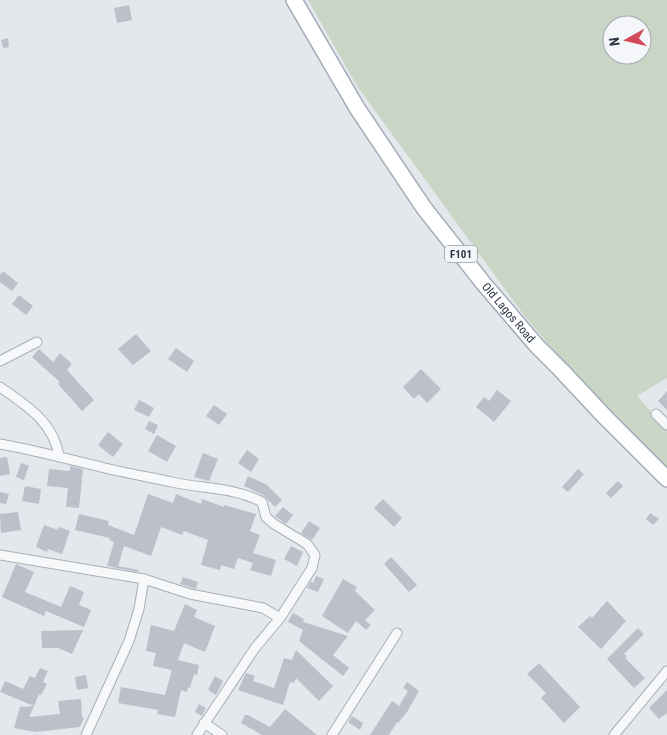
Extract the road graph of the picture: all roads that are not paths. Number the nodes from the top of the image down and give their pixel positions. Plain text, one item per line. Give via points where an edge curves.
1 (294, 0) edge
2 (37, 342) dead end
3 (0, 361) edge
4 (0, 387) edge
5 (656, 414) dead end
6 (667, 425) edge
7 (0, 444) edge
8 (59, 456) junction
9 (667, 479) edge
10 (0, 555) edge
11 (144, 579) junction
12 (280, 618) junction
13 (397, 633) dead end
14 (667, 671) edge
15 (204, 723) junction
16 (86, 735) edge
17 (197, 735) edge
18 (222, 735) edge
19 (332, 735) edge
20 (614, 735) edge

1 - 9 main road, Old Lagos Road / F101 via 357,108 424,208 537,346
2 - 3 street
4 - 8 street via 28,407 51,431
5 - 6 street
7 - 8 street
8 - 12 street via 180,484 238,492 262,502 266,517 307,544 315,555 312,568
10 - 11 street
11 - 12 street via 190,594 263,608
11 - 16 street via 129,641
12 - 15 street via 255,648
13 - 19 street
14 - 20 street
15 - 17 street
15 - 18 street

